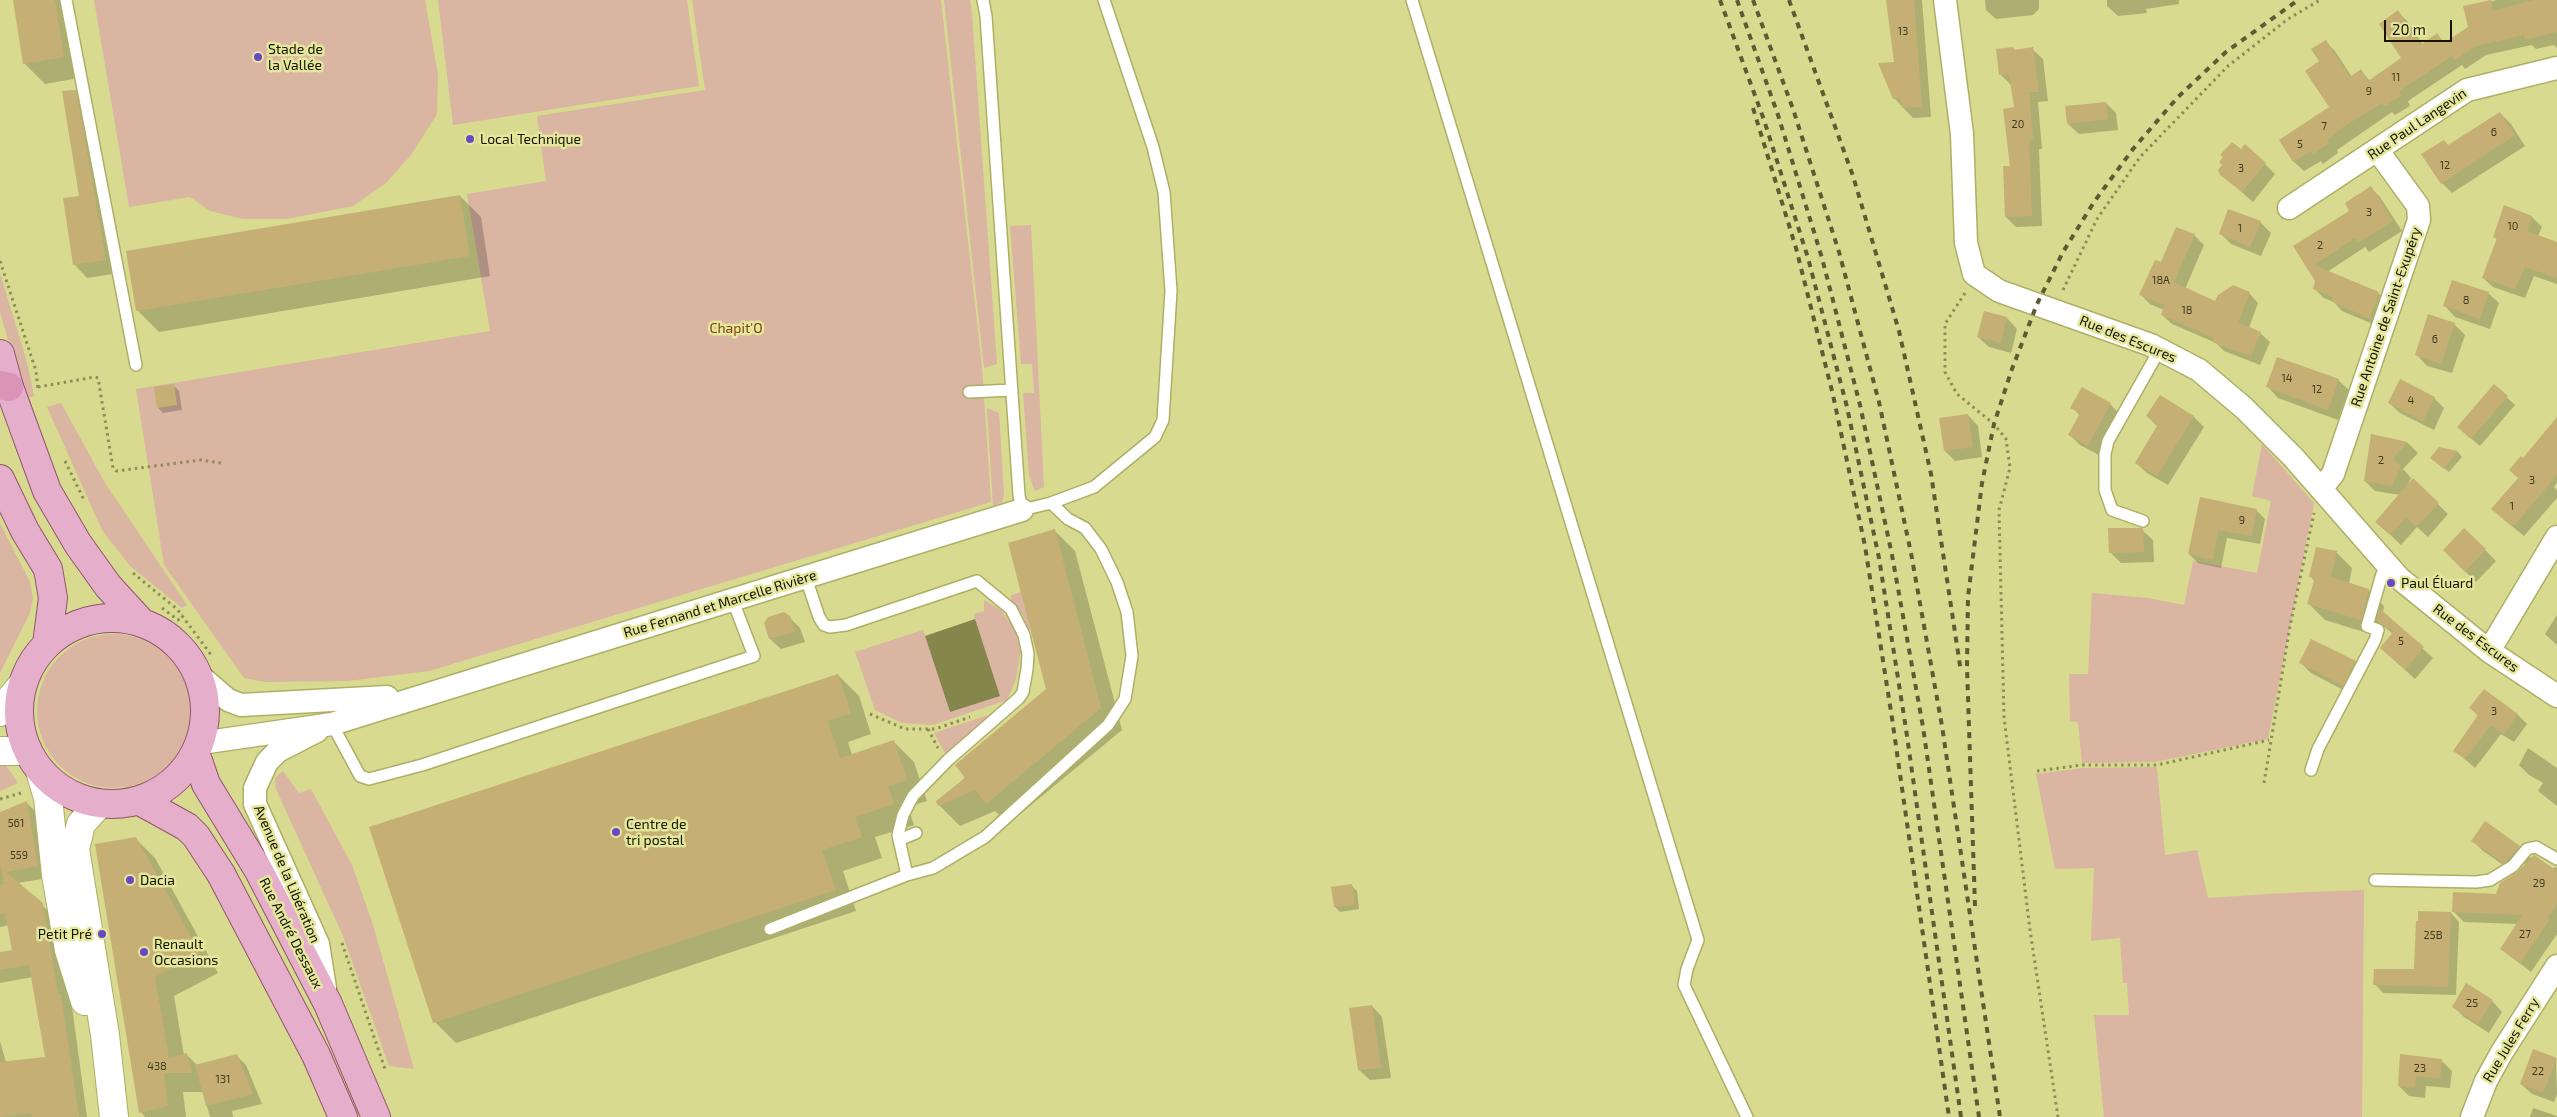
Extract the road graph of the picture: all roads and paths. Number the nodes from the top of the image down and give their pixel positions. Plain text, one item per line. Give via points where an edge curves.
1 (66, 0) edge
2 (983, 0) edge
3 (1104, 0) edge
4 (1412, 0) edge
5 (1946, 0) edge
6 (2320, 0) edge
7 (2557, 68) edge
8 (2378, 151) junction
9 (2289, 208) dead end
10 (0, 261) edge
11 (1980, 279) junction
12 (2062, 290) dead end
13 (2160, 349) junction
14 (0, 354) edge
15 (136, 365) dead end
16 (4, 386) edge
17 (38, 388) junction
18 (1012, 390) junction
19 (969, 392) dead end
20 (39, 395) dead end
21 (62, 455) dead end
22 (221, 463) dead end
23 (0, 479) edge
24 (2322, 489) junction
25 (1051, 503) junction
26 (87, 507) dead end
27 (1022, 510) junction
28 (2314, 512) dead end
29 (2143, 521) dead end
30 (2557, 537) edge
31 (2389, 566) junction
32 (131, 572) dead end
33 (806, 578) junction
34 (733, 601) junction
35 (141, 622) junction
36 (47, 644) junction
37 (2488, 651) junction
38 (207, 667) junction
39 (22, 685) junction
40 (418, 696) junction
41 (2557, 696) edge
42 (0, 712) edge
43 (870, 714) dead end
44 (979, 714) dead end
45 (332, 724) junction
46 (2269, 740) junction
47 (198, 749) junction
48 (0, 751) edge
49 (34, 761) junction
50 (2311, 770) dead end
51 (2037, 771) dead end
52 (2264, 783) dead end
53 (140, 800) junction
54 (99, 804) junction
55 (916, 833) dead end
56 (899, 840) junction
57 (2557, 859) edge
58 (907, 875) junction
59 (2375, 880) dead end
60 (770, 930) dead end
61 (2557, 966) edge
62 (328, 1004) junction
63 (107, 1062) junction
64 (114, 1117) edge
65 (343, 1117) edge
66 (376, 1117) edge
67 (1747, 1117) edge
68 (2058, 1117) edge
69 (2472, 1117) edge

1 - 15 lane
2 - 18 lane
3 - 25 lane via 1153,147 1164,192 1172,291 1163,420 1155,437 1110,477 1094,487
4 - 67 lane via 1698,940 1684,985
5 - 11 street via 1962,134 1966,243 1970,266
6 - 12 path via 2288,19 2228,66 2140,157 2096,219
7 - 8 street, Rue Paul Langevin via 2467,90
8 - 9 street, Rue Paul Langevin
8 - 24 street, Rue Antoine de Saint-Exupéry via 2418,206 2419,220 2333,474
10 - 17 path via 36,371
11 - 13 street, Rue des Escures via 1999,290
11 - 68 path via 1967,291 1945,324 1945,372 1957,394 1994,424 2006,439 2010,468 1999,510 2004,717 2030,930
13 - 24 street, Rue des Escures via 2200,370 2222,388
13 - 29 lane via 2108,441 2105,454 2105,490 2112,510
14 - 16 main road
16 - 35 main road via 47,491 78,544 108,586
17 - 20 path
17 - 22 path via 98,378 116,471 201,460
18 - 19 lane
18 - 27 lane
21 - 26 path
23 - 36 main road via 48,569 53,598
24 - 31 street, Rue des Escures
25 - 27 lane
25 - 58 lane via 1068,519 1085,528 1101,549 1117,582 1127,612 1132,656 1125,699 1108,725 985,837 933,868
27 - 33 street, Rue Fernand et Marcelle Rivière
28 - 46 path
30 - 37 street
31 - 37 street, Rue des Escures via 2399,578
31 - 50 lane via 2382,574 2367,626 2378,630 2375,640 2318,749
32 - 38 path via 178,608
33 - 34 street, Rue Fernand et Marcelle Rivière
33 - 56 lane via 819,617 824,625 830,627 977,581 1011,609 1024,635 1028,654 1023,692 913,796 899,826
34 - 40 street, Rue Fernand et Marcelle Rivière
34 - 45 lane via 754,656 422,765 369,778 360,776
35 - 36 main road via 101,618 81,623
35 - 38 main road via 166,634
36 - 39 main road via 28,670
37 - 41 street, Rue des Escures
38 - 40 street, Rue Fernand et Marcelle Rivière via 228,700 241,705
38 - 47 main road via 206,710
39 - 42 main road
39 - 49 main road via 20,725
40 - 45 street, Rue Fernand et Marcelle Rivière
43 - 44 path via 905,728 936,728
45 - 47 street, Rue Fernand et Marcelle Rivière
45 - 62 street, Avenue de la Libération via 278,751 267,762 255,788 255,804 318,944
46 - 51 path via 2157,765 2082,766
46 - 52 path
47 - 53 main road via 186,770 172,783
47 - 62 main road, Rue André Dessaux via 206,784 259,871
48 - 49 main road
49 - 54 main road via 63,790
49 - 63 main road via 48,798 56,875 69,950 89,1017
53 - 54 main road via 126,804
53 - 65 main road via 187,827 221,874 316,1055
54 - 63 main road via 81,824 74,849
55 - 56 lane
56 - 58 lane
57 - 59 lane via 2536,847 2527,849 2513,866 2490,880
58 - 60 lane
61 - 69 street, Rue Jules Ferry via 2502,1052
62 - 66 main road, Rue André Dessaux
63 - 64 main road

